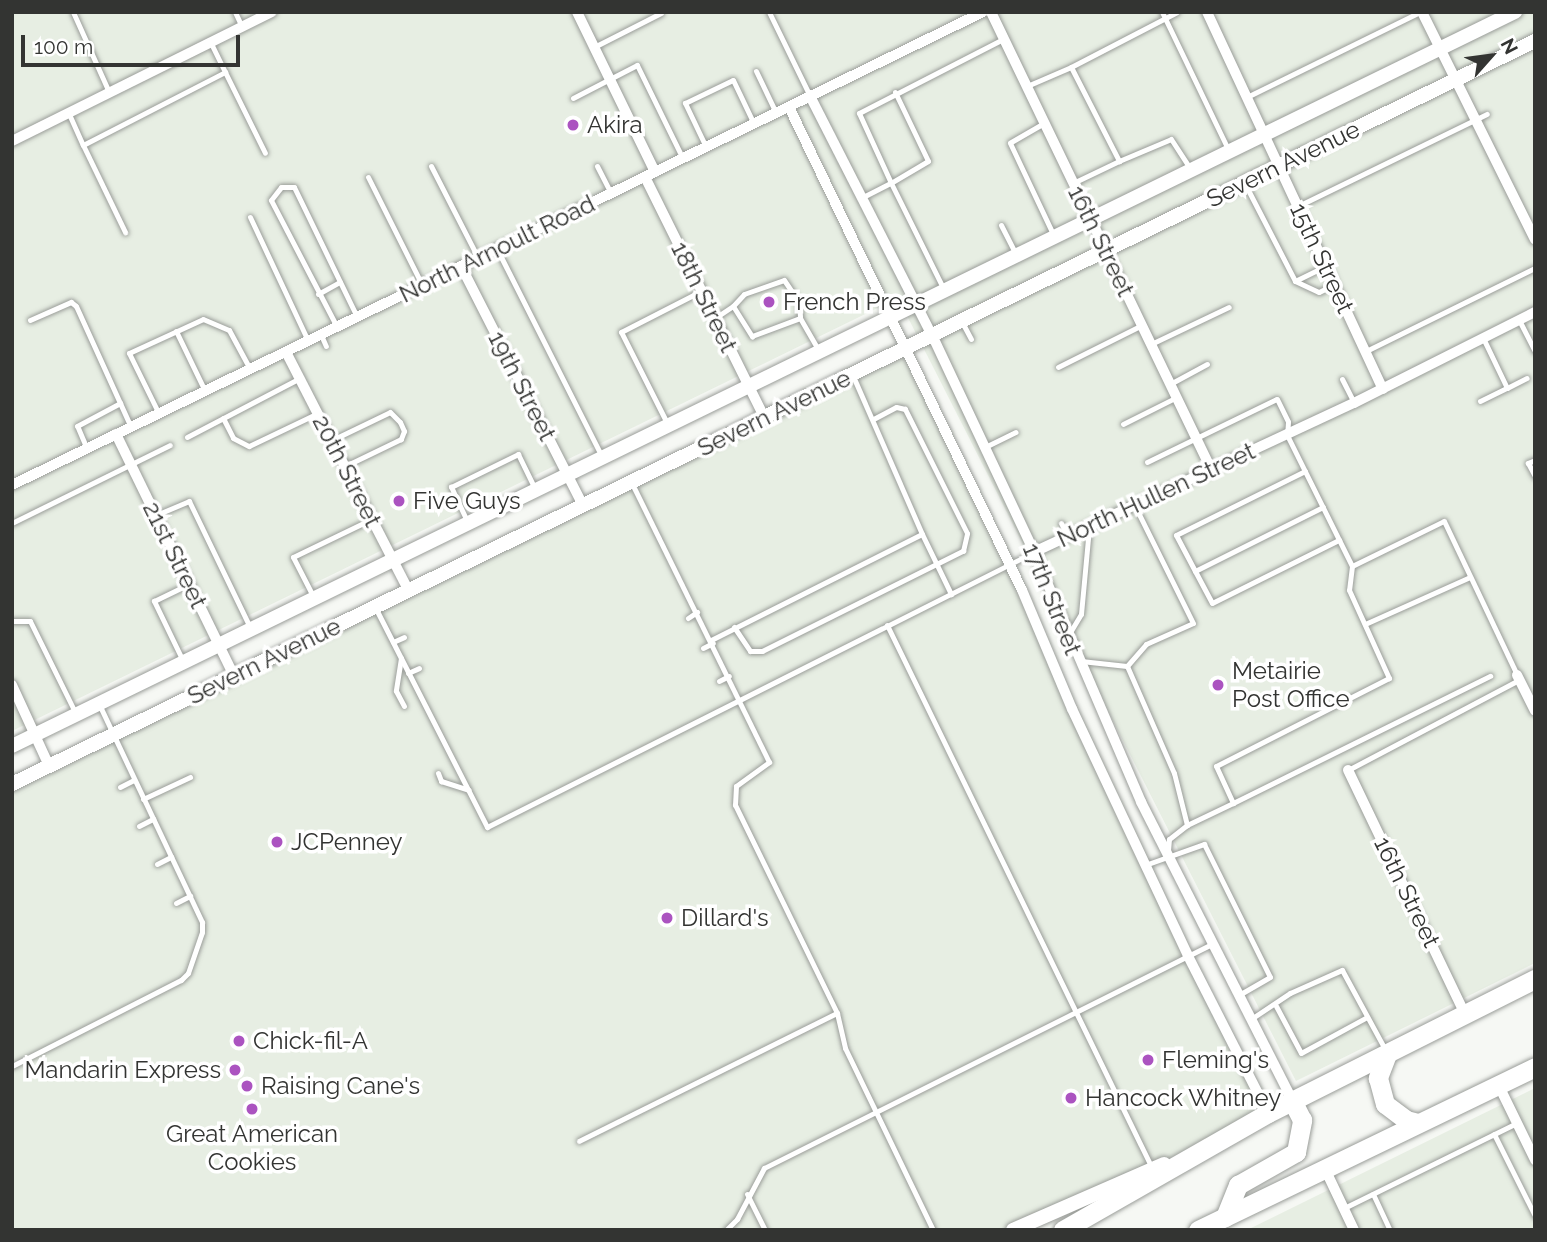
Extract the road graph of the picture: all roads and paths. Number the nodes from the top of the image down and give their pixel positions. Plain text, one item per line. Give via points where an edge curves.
1 (73, 12) edge
2 (235, 12) edge
3 (272, 12) edge
4 (577, 12) edge
5 (768, 12) edge
6 (982, 12) edge
7 (991, 12) edge
8 (1177, 12) edge
9 (1208, 12) edge
10 (1421, 12) edge
11 (1515, 12) edge
12 (661, 13) edge
13 (1163, 15) edge
14 (242, 27) junction
15 (1004, 39) junction
16 (1535, 41) edge
17 (211, 43) junction
18 (594, 47) junction
19 (1441, 49) junction
20 (1071, 67) junction
21 (756, 71) dead end
22 (225, 72) junction
23 (608, 80) junction
24 (1454, 80) junction
25 (1027, 87) junction
26 (895, 92) junction
27 (110, 95) junction
28 (810, 96) junction
29 (1247, 97) junction
30 (573, 98) dead end
31 (789, 107) junction
32 (776, 113) junction
33 (69, 114) junction
34 (1487, 114) dead end
35 (1475, 120) junction
36 (1044, 123) junction
37 (754, 124) junction
38 (1265, 135) junction
39 (12, 141) edge
40 (83, 145) junction
41 (706, 147) junction
42 (1230, 152) junction
43 (265, 153) dead end
44 (683, 159) junction
45 (1119, 161) junction
46 (431, 166) dead end
47 (597, 166) dead end
48 (1279, 166) junction
49 (1191, 171) junction
50 (650, 174) junction
51 (368, 177) dead end
52 (891, 183) junction
53 (1073, 183) junction
54 (1244, 183) junction
55 (611, 193) junction
56 (861, 198) junction
57 (1298, 206) junction
58 (250, 217) dead end
59 (1091, 220) junction
60 (1001, 225) dead end
61 (125, 232) dead end
62 (1055, 237) junction
63 (1535, 240) edge
64 (497, 249) junction
65 (1106, 250) junction
66 (1016, 256) junction
67 (478, 258) junction
68 (461, 266) junction
69 (1326, 266) junction
70 (1535, 268) edge
71 (1295, 281) junction
72 (340, 282) junction
73 (422, 285) junction
74 (1335, 285) junction
75 (701, 291) junction
76 (944, 291) junction
77 (318, 294) junction
78 (733, 306) junction
79 (915, 306) junction
80 (1229, 307) dead end
81 (1535, 312) edge
82 (357, 317) junction
83 (715, 317) junction
84 (892, 317) junction
85 (800, 318) junction
86 (30, 320) dead end
87 (1519, 320) junction
88 (961, 321) junction
89 (1142, 325) junction
90 (337, 327) junction
91 (176, 331) junction
92 (321, 335) junction
93 (932, 335) junction
94 (1483, 338) junction
95 (971, 340) dead end
96 (307, 341) junction
97 (1151, 344) junction
98 (326, 346) dead end
99 (908, 348) junction
100 (1366, 351) junction
101 (1535, 351) edge
102 (286, 352) junction
103 (820, 352) junction
104 (1207, 364) dead end
105 (1058, 368) dead end
106 (250, 369) junction
107 (852, 375) junction
108 (300, 378) junction
109 (1527, 378) dead end
110 (1342, 379) dead end
111 (1170, 384) junction
112 (749, 387) junction
113 (1383, 388) junction
114 (1507, 388) junction
115 (205, 391) junction
116 (1177, 397) junction
117 (1480, 401) dead end
118 (120, 403) junction
119 (1354, 403) junction
120 (318, 413) junction
121 (159, 414) junction
122 (764, 417) junction
123 (223, 418) junction
124 (875, 418) junction
125 (1123, 424) dead end
126 (668, 426) junction
127 (131, 427) junction
128 (1016, 432) dead end
129 (116, 435) junction
130 (1287, 435) junction
131 (187, 437) dead end
132 (1196, 438) junction
133 (331, 440) junction
134 (170, 445) dead end
135 (985, 447) junction
136 (87, 449) junction
137 (603, 458) junction
138 (1535, 460) edge
139 (1147, 462) dead end
140 (131, 465) junction
141 (345, 466) junction
142 (1212, 471) junction
143 (1305, 471) junction
144 (568, 475) junction
145 (1535, 477) edge
146 (631, 482) junction
147 (12, 485) edge
148 (536, 491) junction
149 (583, 505) junction
150 (1135, 506) junction
151 (1323, 507) junction
152 (155, 516) junction
153 (649, 517) junction
154 (372, 519) junction
155 (641, 521) dead end
156 (12, 523) edge
157 (469, 523) junction
158 (1061, 523) dead end
159 (1089, 527) junction
160 (922, 534) junction
161 (1068, 536) junction
162 (1339, 540) junction
163 (665, 550) junction
164 (1034, 552) junction
165 (657, 554) dead end
166 (393, 560) junction
167 (936, 564) junction
168 (1010, 565) junction
169 (1352, 566) junction
170 (1195, 571) junction
171 (1471, 577) junction
172 (681, 580) junction
173 (189, 584) junction
174 (672, 585) dead end
175 (408, 591) junction
176 (951, 594) junction
177 (314, 599) junction
178 (375, 607) junction
179 (697, 612) junction
180 (688, 618) dead end
181 (12, 621) edge
182 (1365, 624) junction
183 (887, 625) junction
184 (734, 627) junction
185 (251, 630) junction
186 (404, 636) dead end
187 (1067, 637) junction
188 (712, 641) junction
189 (393, 642) junction
190 (219, 645) junction
191 (703, 648) dead end
192 (401, 658) junction
193 (1078, 661) junction
194 (184, 663) junction
195 (1127, 666) junction
196 (419, 668) dead end
197 (408, 673) junction
198 (234, 676) junction
199 (729, 676) junction
200 (1490, 676) dead end
201 (1518, 677) junction
202 (719, 681) dead end
203 (12, 685) edge
204 (742, 701) junction
205 (436, 702) dead end
206 (99, 704) junction
207 (404, 706) dead end
208 (428, 707) junction
209 (1535, 712) edge
210 (76, 715) junction
211 (452, 734) dead end
212 (35, 735) junction
213 (113, 735) junction
214 (443, 739) junction
215 (12, 746) edge
216 (49, 766) junction
217 (468, 767) dead end
218 (1348, 770) joint
219 (459, 771) junction
220 (438, 773) dead end
221 (190, 777) dead end
222 (134, 780) junction
223 (12, 784) edge
224 (120, 787) dead end
225 (468, 790) junction
226 (143, 799) junction
227 (484, 799) dead end
228 (1233, 803) junction
229 (475, 804) junction
230 (153, 819) junction
231 (1187, 825) junction
232 (139, 826) dead end
233 (1168, 854) junction
234 (171, 857) junction
235 (157, 864) dead end
236 (1146, 865) junction
237 (190, 896) junction
238 (176, 903) dead end
239 (1213, 944) junction
240 (1188, 956) junction
241 (1535, 979) edge
242 (1238, 995) junction
243 (1276, 1006) junction
244 (1075, 1012) junction
245 (836, 1013) junction
246 (1465, 1014) junction
247 (1367, 1017) junction
248 (1250, 1020) junction
249 (1387, 1054) junction
250 (12, 1066) edge
251 (1533, 1071) edge
252 (1498, 1084) junction
253 (1293, 1102) junction
254 (875, 1110) junction
255 (1268, 1113) junction
256 (1419, 1123) junction
257 (1517, 1123) junction
258 (1494, 1134) junction
259 (579, 1141) dead end
260 (1198, 1151) junction
261 (1535, 1160) edge
262 (1152, 1169) junction
263 (1325, 1169) junction
264 (747, 1194) junction
265 (1373, 1194) junction
266 (1344, 1208) junction
267 (1535, 1216) edge
268 (1225, 1217) junction
269 (726, 1230) edge
270 (765, 1230) edge
271 (933, 1230) edge
272 (1013, 1230) edge
273 (1063, 1230) edge
274 (1198, 1230) edge
275 (1354, 1230) edge
276 (1390, 1230) edge

1 - 27 lane
2 - 14 lane
3 - 14 street
4 - 18 street, 18th Street
5 - 28 lane
6 - 28 street, North Arnoult Road
7 - 15 street, 16th Street
8 - 13 lane
9 - 29 street, 15th Street
10 - 19 street
10 - 29 lane
11 - 19 street, Severn Avenue
12 - 18 lane
13 - 20 lane
13 - 42 lane
14 - 17 street
15 - 25 street, 16th Street
15 - 26 lane
16 - 24 street, Severn Avenue
17 - 22 lane
17 - 27 street
18 - 23 street, 18th Street
19 - 24 street
19 - 38 street, Severn Avenue
20 - 25 lane
20 - 45 lane
21 - 32 lane
22 - 40 lane
22 - 43 lane
23 - 30 lane
23 - 44 lane via 638,65
23 - 50 street, 18th Street
24 - 35 street
24 - 48 street, Severn Avenue
25 - 36 street, 16th Street
26 - 52 lane via 859,113
26 - 52 lane via 928,161
27 - 33 street
28 - 31 street, North Arnoult Road
28 - 56 street, 17th Street
29 - 38 street, 15th Street
31 - 32 street, North Arnoult Road
31 - 84 street, 17th Street
32 - 37 street, North Arnoult Road
33 - 39 street
33 - 40 lane
34 - 35 lane
35 - 57 lane
35 - 63 street
36 - 53 street, 16th Street
36 - 62 lane via 1010,142
37 - 41 street, North Arnoult Road
37 - 41 lane via 733,80 685,103
38 - 42 street, Severn Avenue
38 - 48 street, 15th Street
40 - 61 lane
41 - 44 street, North Arnoult Road
42 - 49 street, Severn Avenue
44 - 50 street, North Arnoult Road
45 - 49 lane via 1171,139
45 - 53 lane
46 - 67 lane
47 - 55 lane
48 - 54 street, Severn Avenue
48 - 57 street, 15th Street
49 - 59 street, Severn Avenue
50 - 55 street, North Arnoult Road
50 - 75 street, 18th Street
51 - 73 lane
52 - 56 lane
52 - 76 lane
53 - 59 street, 16th Street
54 - 65 street, Severn Avenue
54 - 71 lane
55 - 64 street, North Arnoult Road
56 - 79 street, 17th Street
57 - 69 street, 15th Street
58 - 96 lane
59 - 62 street, Severn Avenue
59 - 65 street, 16th Street
60 - 66 lane
62 - 66 street, Severn Avenue
64 - 67 street, North Arnoult Road
64 - 137 lane
65 - 88 street, Severn Avenue
65 - 89 street, 16th Street
66 - 76 street, Severn Avenue
67 - 68 street, North Arnoult Road
68 - 73 street, North Arnoult Road
68 - 144 street, 19th Street
69 - 71 lane
69 - 74 street, 15th Street
70 - 100 lane
71 - 74 lane via 1319,292
72 - 77 lane
72 - 77 lane via 293,187 281,187 271,201
72 - 82 lane
73 - 82 street, North Arnoult Road
74 - 100 street, 15th Street
75 - 83 street, 18th Street
75 - 126 lane via 621,332
76 - 79 street, Severn Avenue
77 - 90 lane
78 - 83 lane
78 - 85 lane via 752,336
78 - 85 lane via 744,294 784,280 799,302
79 - 84 street, Severn Avenue
79 - 93 street, 17th Street
80 - 97 lane
81 - 87 street, North Hullen Street
82 - 90 street, North Arnoult Road
83 - 112 street, 18th Street
84 - 99 street, 17th Street
84 - 103 street, Severn Avenue
85 - 103 lane
86 - 118 lane via 71,302 76,306
87 - 94 street, North Hullen Street
87 - 101 lane
88 - 93 street, Severn Avenue
88 - 95 lane
89 - 97 street, 16th Street
89 - 105 lane
90 - 92 street, North Arnoult Road
91 - 106 lane via 204,319 229,330
91 - 115 lane
91 - 121 lane via 130,353
92 - 96 street, North Arnoult Road
92 - 98 lane
93 - 99 street, Severn Avenue
93 - 135 street, 17th Street
94 - 113 street, North Hullen Street
94 - 114 lane
96 - 102 street, North Arnoult Road
97 - 111 street, 16th Street
99 - 107 street, Severn Avenue
99 - 168 street, 17th Street
100 - 113 street, 15th Street
102 - 106 street, North Arnoult Road
102 - 108 street, 20th Street
103 - 112 street, Severn Avenue
104 - 111 lane
106 - 115 street, North Arnoult Road
107 - 122 street, Severn Avenue
107 - 124 lane
108 - 120 street, 20th Street
108 - 123 lane
109 - 114 lane
110 - 119 lane
111 - 116 street, 16th Street
112 - 122 street, 18th Street
112 - 126 street, Severn Avenue
113 - 119 street, North Hullen Street
114 - 117 lane
115 - 121 street, North Arnoult Road
116 - 125 lane
116 - 132 street, 16th Street
118 - 127 lane
118 - 136 lane via 77,426
119 - 130 street, North Hullen Street
120 - 123 lane via 249,446 240,445
120 - 133 street, 20th Street
121 - 127 street, North Arnoult Road
122 - 146 street, Severn Avenue
123 - 131 lane
124 - 160 lane via 872,429
124 - 167 lane via 896,407 905,409 967,533 963,551
126 - 137 street, Severn Avenue
127 - 129 street, North Arnoult Road
128 - 135 lane
129 - 136 street, North Arnoult Road
129 - 140 street, 21st Street
130 - 132 lane via 1288,422 1277,399
130 - 142 street, North Hullen Street
130 - 143 lane
132 - 139 lane
132 - 142 street, 16th Street
133 - 141 street, 20th Street
133 - 141 lane via 390,412 400,422 401,439
134 - 140 lane
135 - 164 street, 17th Street
136 - 147 street, North Arnoult Road
137 - 144 street, Severn Avenue
138 - 145 lane via 1528,463
140 - 152 street, 21st Street
140 - 156 lane
141 - 154 street, 20th Street
142 - 150 street, North Hullen Street
143 - 151 lane
143 - 170 lane via 1176,535
144 - 148 street, Severn Avenue
144 - 149 street, 19th Street
146 - 149 street, Severn Avenue
146 - 153 lane
148 - 157 street, Severn Avenue
148 - 157 lane via 518,454 451,487
149 - 175 street, Severn Avenue
150 - 159 street, North Hullen Street
150 - 195 lane via 1193,623 1146,644
151 - 162 lane
151 - 170 lane
152 - 173 street, 21st Street
152 - 185 lane via 189,501
153 - 155 lane
153 - 163 lane
154 - 166 street, 20th Street
154 - 177 lane via 293,557
157 - 166 street, Severn Avenue
158 - 161 lane
159 - 161 street, North Hullen Street
159 - 187 lane via 1081,614
160 - 167 lane
160 - 184 lane
161 - 164 street, North Hullen Street
162 - 169 lane
162 - 170 lane via 1212,603
163 - 165 lane
163 - 172 lane
164 - 168 lane, North Hullen Street
164 - 187 street, 17th Street
166 - 175 street, 20th Street
166 - 177 street, Severn Avenue
167 - 176 lane
167 - 184 lane via 762,652 743,645
168 - 176 lane, North Hullen Street
168 - 236 street, 17th Street
169 - 171 lane via 1444,521
169 - 182 lane via 1349,590
171 - 182 lane
171 - 201 lane
172 - 174 lane
172 - 179 lane
173 - 190 street, 21st Street
173 - 194 lane via 154,601
175 - 178 street, Severn Avenue
176 - 183 lane, North Hullen Street
177 - 185 street, Severn Avenue
178 - 189 lane
178 - 198 street, Severn Avenue
179 - 180 lane
179 - 188 lane
181 - 210 lane via 30,621
182 - 228 lane via 1389,678 1216,766
183 - 204 lane, North Hullen Street
183 - 244 lane
184 - 188 lane
185 - 190 street, Severn Avenue
186 - 189 lane
187 - 193 street, 17th Street
188 - 191 lane
188 - 199 lane
189 - 192 lane
190 - 194 street, Severn Avenue
190 - 198 street, 21st Street
192 - 197 lane
192 - 207 lane via 396,691
193 - 195 lane
193 - 233 street, 17th Street
194 - 206 street, Severn Avenue
195 - 231 lane via 1174,774
196 - 197 lane
197 - 208 lane
198 - 213 street, Severn Avenue
199 - 202 lane
199 - 204 lane
200 - 228 lane
201 - 209 street
201 - 218 lane
203 - 212 street
204 - 229 lane, North Hullen Street via 487,827
204 - 245 lane via 769,762 736,786 736,805
205 - 208 lane
206 - 210 street, Severn Avenue
206 - 213 lane
208 - 214 lane
210 - 212 street, Severn Avenue
211 - 214 lane
212 - 215 street, Severn Avenue
212 - 216 street
213 - 216 street, Severn Avenue
213 - 222 lane
214 - 219 lane
216 - 223 street, Severn Avenue
217 - 219 lane
218 - 246 street, 16th Street
219 - 225 lane
220 - 225 lane via 441,781
221 - 226 lane
222 - 224 lane
222 - 226 lane
225 - 229 lane
226 - 230 lane
227 - 229 lane
228 - 231 lane
230 - 232 lane
230 - 234 lane
231 - 233 lane via 1174,833
233 - 236 lane
233 - 239 street, 17th Street
233 - 242 lane via 1205,844 1270,977
234 - 235 lane
234 - 237 lane
236 - 240 street, 17th Street
237 - 238 lane
237 - 250 lane via 202,932 188,973 181,980
239 - 240 lane
239 - 242 street, 17th Street
240 - 244 lane
240 - 255 street, 17th Street
241 - 246 highway
242 - 248 street, 17th Street
243 - 247 lane via 1301,1053
243 - 247 lane via 1290,993 1342,970
243 - 248 lane
244 - 254 lane
244 - 262 lane
245 - 254 lane via 845,1048
245 - 259 lane
246 - 249 highway
247 - 249 lane
248 - 253 street, 17th Street
249 - 253 highway
249 - 256 highway via 1378,1078 1385,1104 1406,1120
251 - 252 highway
252 - 256 highway
252 - 257 street
253 - 255 highway
253 - 268 highway via 1302,1120 1296,1152 1238,1185
254 - 264 lane via 764,1168
254 - 271 lane
255 - 260 highway
256 - 263 highway
257 - 258 lane
257 - 261 street
258 - 265 lane
258 - 267 lane
260 - 262 street
260 - 273 highway
262 - 272 street
263 - 266 street
263 - 268 highway
264 - 269 lane
264 - 270 lane
265 - 266 lane
265 - 276 lane
266 - 275 street
268 - 274 highway

